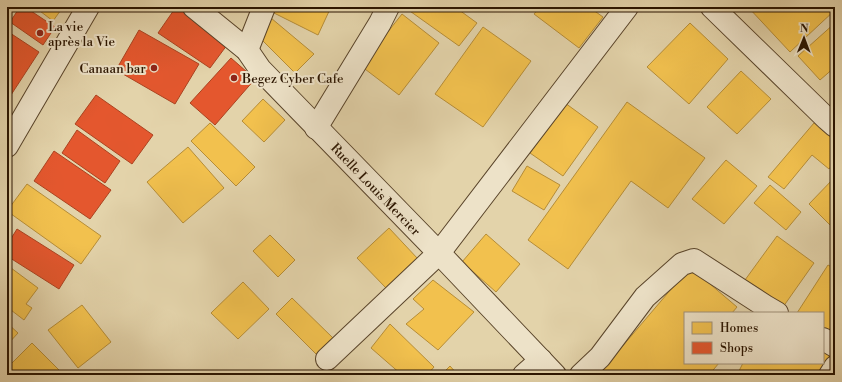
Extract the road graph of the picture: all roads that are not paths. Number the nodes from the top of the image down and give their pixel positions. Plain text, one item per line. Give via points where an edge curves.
1 (88, 7) edge
2 (194, 7) edge
3 (264, 7) edge
4 (388, 7) edge
5 (628, 7) edge
6 (712, 7) edge
7 (247, 50) junction
8 (835, 126) edge
9 (316, 128) junction
10 (7, 146) edge
11 (439, 253) junction
12 (775, 312) edge
13 (824, 340) edge
14 (835, 346) edge
15 (327, 359) dead end
16 (835, 367) edge
17 (548, 368) edge
18 (524, 375) edge
19 (582, 375) edge
20 (830, 375) edge

1 - 10 street
2 - 7 street, Ruelle Louis Mercier
3 - 7 street
4 - 9 street
5 - 11 street
6 - 8 street
7 - 9 street, Ruelle Louis Mercier via 260,69
9 - 11 street, Ruelle Louis Mercier
11 - 15 street
11 - 17 street, Ruelle Louis Mercier
12 - 19 street via 694,260 682,264 646,297 600,357
13 - 14 street
16 - 20 street
17 - 18 street

